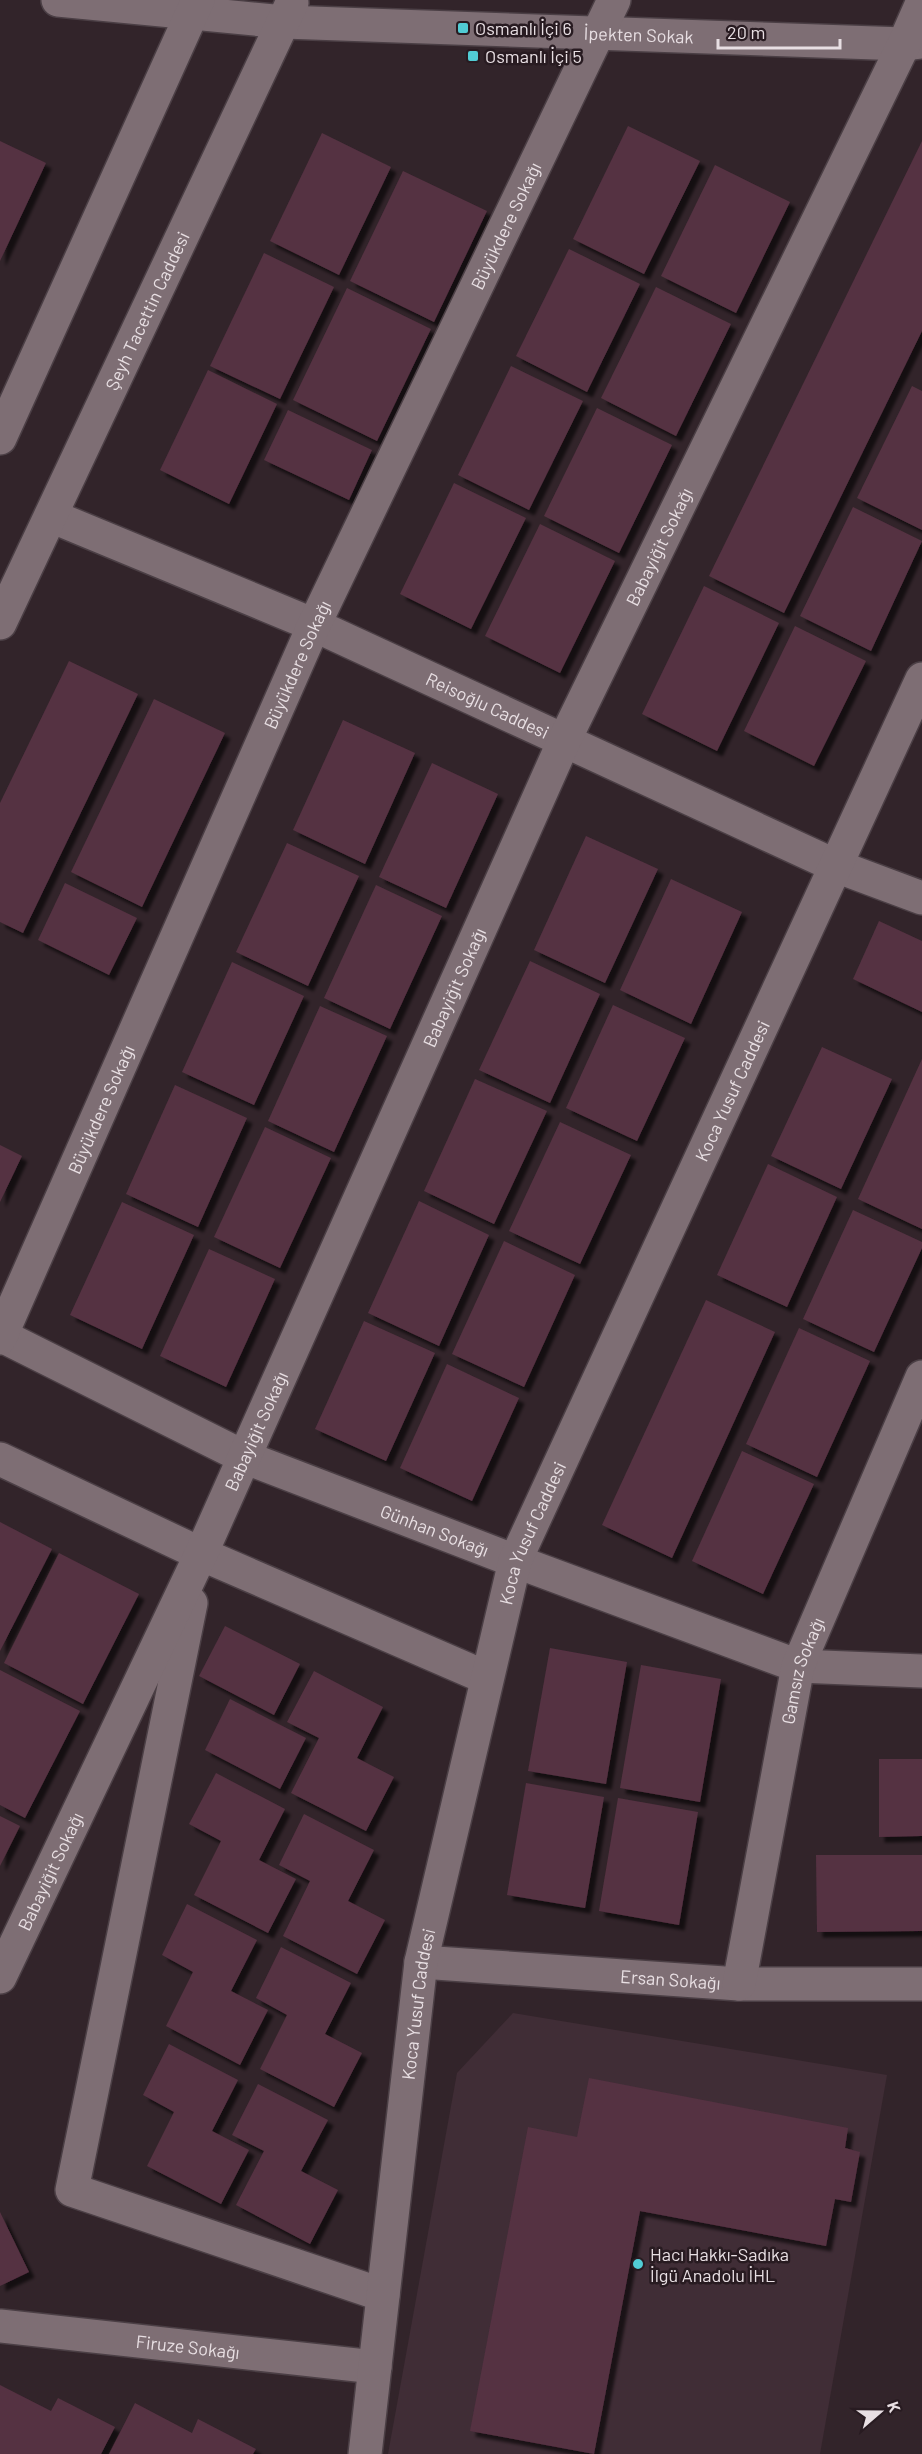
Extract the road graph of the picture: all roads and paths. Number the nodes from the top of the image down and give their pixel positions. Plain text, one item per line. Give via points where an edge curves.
1 (58, 0) edge
2 (614, 0) edge
3 (922, 3) edge
4 (194, 7) edge
5 (288, 11) edge
6 (598, 33) junction
7 (913, 43) edge
8 (0, 438) edge
9 (51, 516) junction
10 (0, 623) edge
11 (314, 625) junction
12 (922, 679) edge
13 (564, 741) junction
14 (836, 866) junction
15 (922, 898) edge
16 (0, 1336) edge
17 (922, 1377) edge
18 (912, 1420) edge
19 (244, 1457) junction
20 (0, 1460) edge
21 (201, 1554) junction
22 (515, 1561) junction
23 (798, 1666) junction
24 (922, 1671) edge
25 (487, 1678) junction
26 (421, 1962) junction
27 (0, 1977) edge
28 (739, 1984) junction
29 (922, 1984) edge
30 (383, 2295) junction
31 (0, 2326) edge
32 (375, 2367) junction
33 (365, 2454) edge

1 - 4 street, İpekten Sokak
2 - 6 street, Büyükdere Sokağı
3 - 7 street, Babayiğit Sokağı
4 - 5 street, İpekten Sokak
4 - 8 street
5 - 6 street, İpekten Sokak
5 - 9 street, Şeyh Tacettin Caddesi
6 - 7 street, İpekten Sokak
6 - 11 street, Büyükdere Sokağı
7 - 13 street, Babayiğit Sokağı
9 - 10 street, Şeyh Tacettin Caddesi
9 - 11 street, Reisoğlu Caddesi
11 - 13 street, Reisoğlu Caddesi
11 - 16 street, Büyükdere Sokağı
12 - 14 street, Koca Yusuf Caddesi
13 - 14 street, Reisoğlu Caddesi
13 - 19 street, Babayiğit Sokağı
14 - 15 street, Reisoğlu Caddesi
14 - 22 street, Koca Yusuf Caddesi
16 - 19 street, Günhan Sokağı
17 - 18 street, Gamsız Sokağı
18 - 23 street, Gamsız Sokağı
19 - 21 street, Babayiğit Sokağı
19 - 22 street, Günhan Sokağı
20 - 21 street
21 - 25 street
21 - 27 street, Babayiğit Sokağı
21 - 30 street via 72,2190
22 - 23 street, Günhan Sokağı
22 - 25 street, Koca Yusuf Caddesi
23 - 24 street, Günhan Sokağı
23 - 28 street, Gamsız Sokağı
25 - 26 street, Koca Yusuf Caddesi
26 - 28 street, Ersan Sokağı
26 - 30 street, Koca Yusuf Caddesi
28 - 29 street, Ersan Sokağı
30 - 32 street, Koca Yusuf Caddesi
31 - 32 street, Firuze Sokağı
32 - 33 street, Koca Yusuf Caddesi

